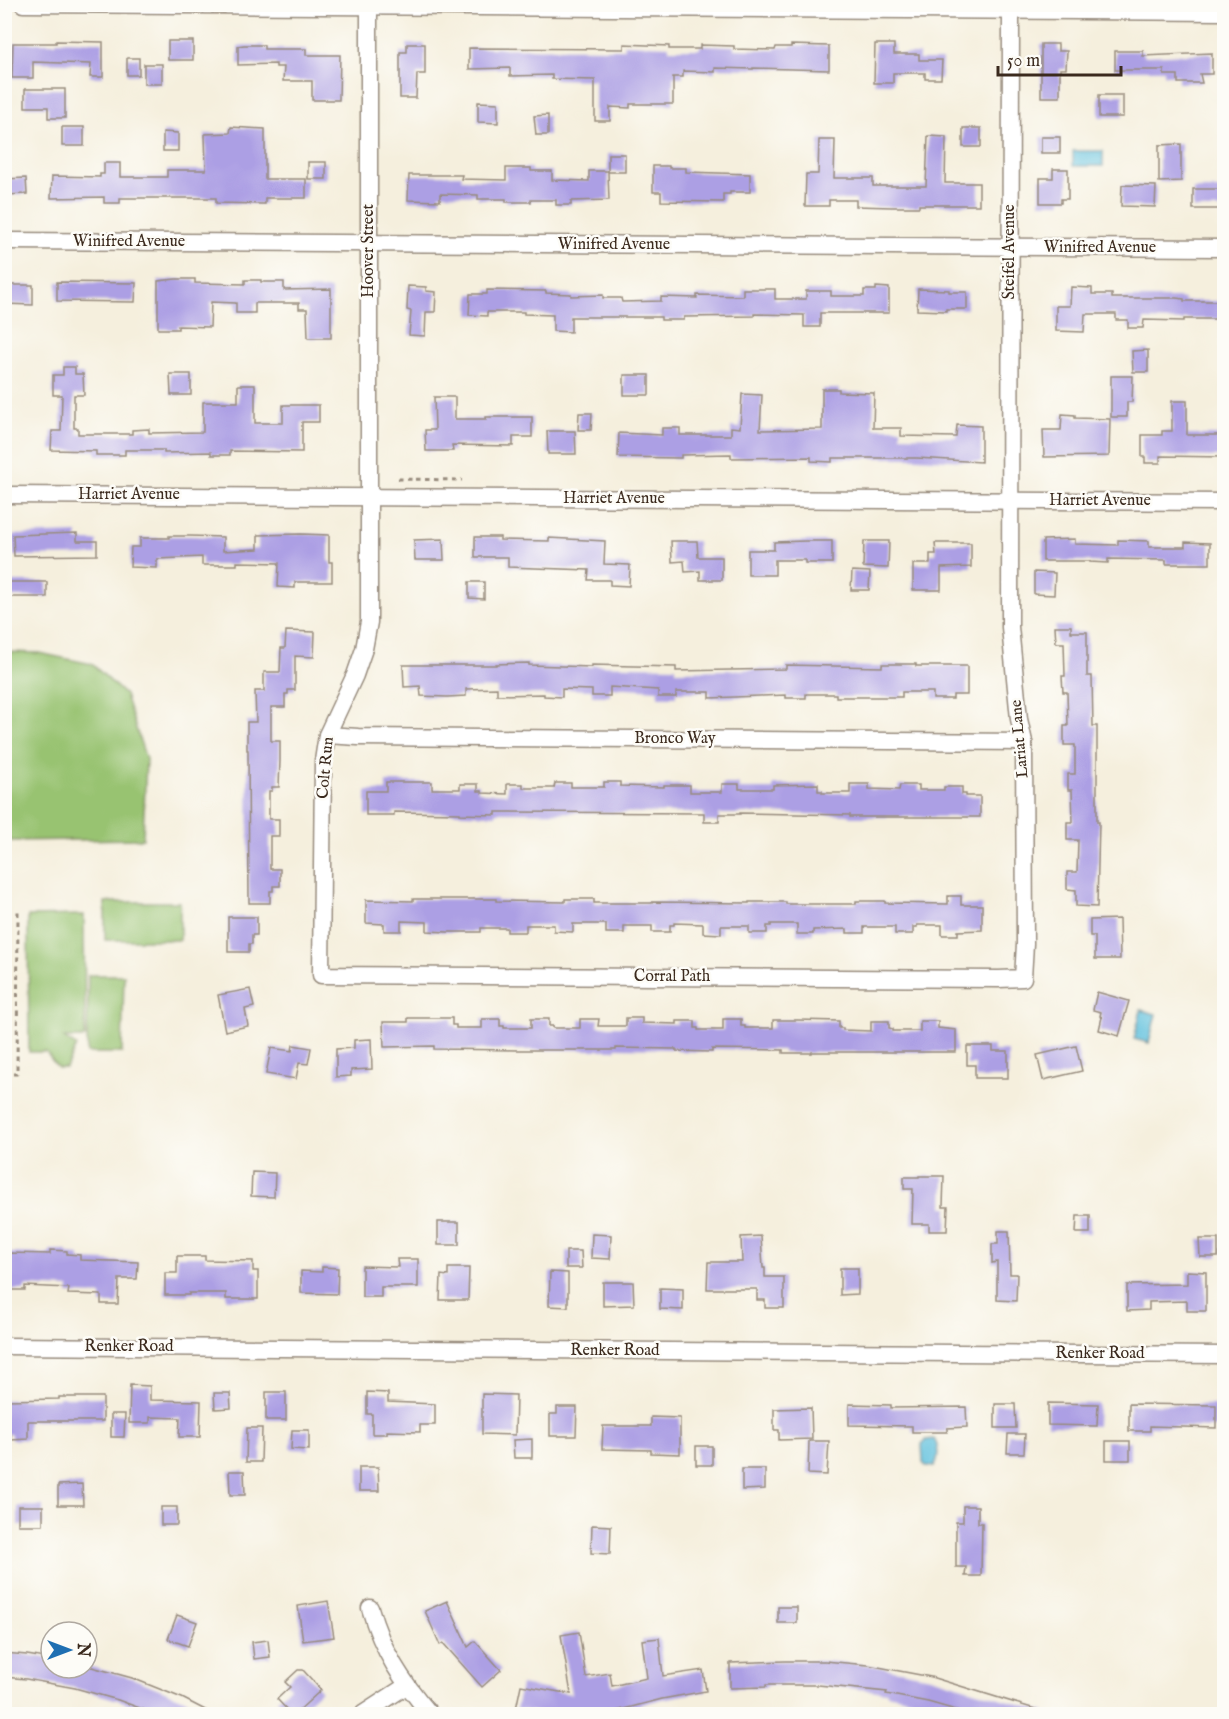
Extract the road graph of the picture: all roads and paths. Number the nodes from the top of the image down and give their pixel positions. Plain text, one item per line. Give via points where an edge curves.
1 (23, 4) edge
2 (369, 5) edge
3 (1011, 7) edge
4 (1224, 12) edge
5 (4, 241) edge
6 (369, 243) junction
7 (1010, 248) junction
8 (1224, 248) edge
9 (397, 479) dead end
10 (462, 480) dead end
11 (4, 495) edge
12 (369, 497) junction
13 (1010, 500) junction
14 (1224, 502) edge
15 (327, 735) junction
16 (1024, 742) junction
17 (18, 911) dead end
18 (321, 975) joint
19 (1023, 978) joint
20 (4, 1074) edge
21 (4, 1346) edge
22 (1224, 1354) edge
23 (370, 1608) dead end
24 (406, 1686) junction
25 (363, 1714) edge
26 (430, 1714) edge

1 - 2 street
2 - 3 street
2 - 6 street, Hoover Street
3 - 4 street
3 - 7 street, Steifel Avenue
5 - 6 street, Winifred Avenue
6 - 7 street, Winifred Avenue
6 - 12 street, Hoover Street
7 - 8 street, Winifred Avenue
7 - 13 street, Steifel Avenue
9 - 10 path
11 - 12 street, Harriet Avenue
12 - 13 street, Harriet Avenue
12 - 15 street, Colt Run via 369,622 358,666
13 - 14 street, Harriet Avenue
13 - 16 street, Lariat Lane via 1010,627
15 - 16 street, Bronco Way
15 - 18 street, Colt Run via 323,760
16 - 19 street, Lariat Lane
17 - 20 path via 17,1074
18 - 19 street, Corral Path
21 - 22 street, Renker Road
23 - 24 street via 375,1628
24 - 25 street
24 - 26 street

